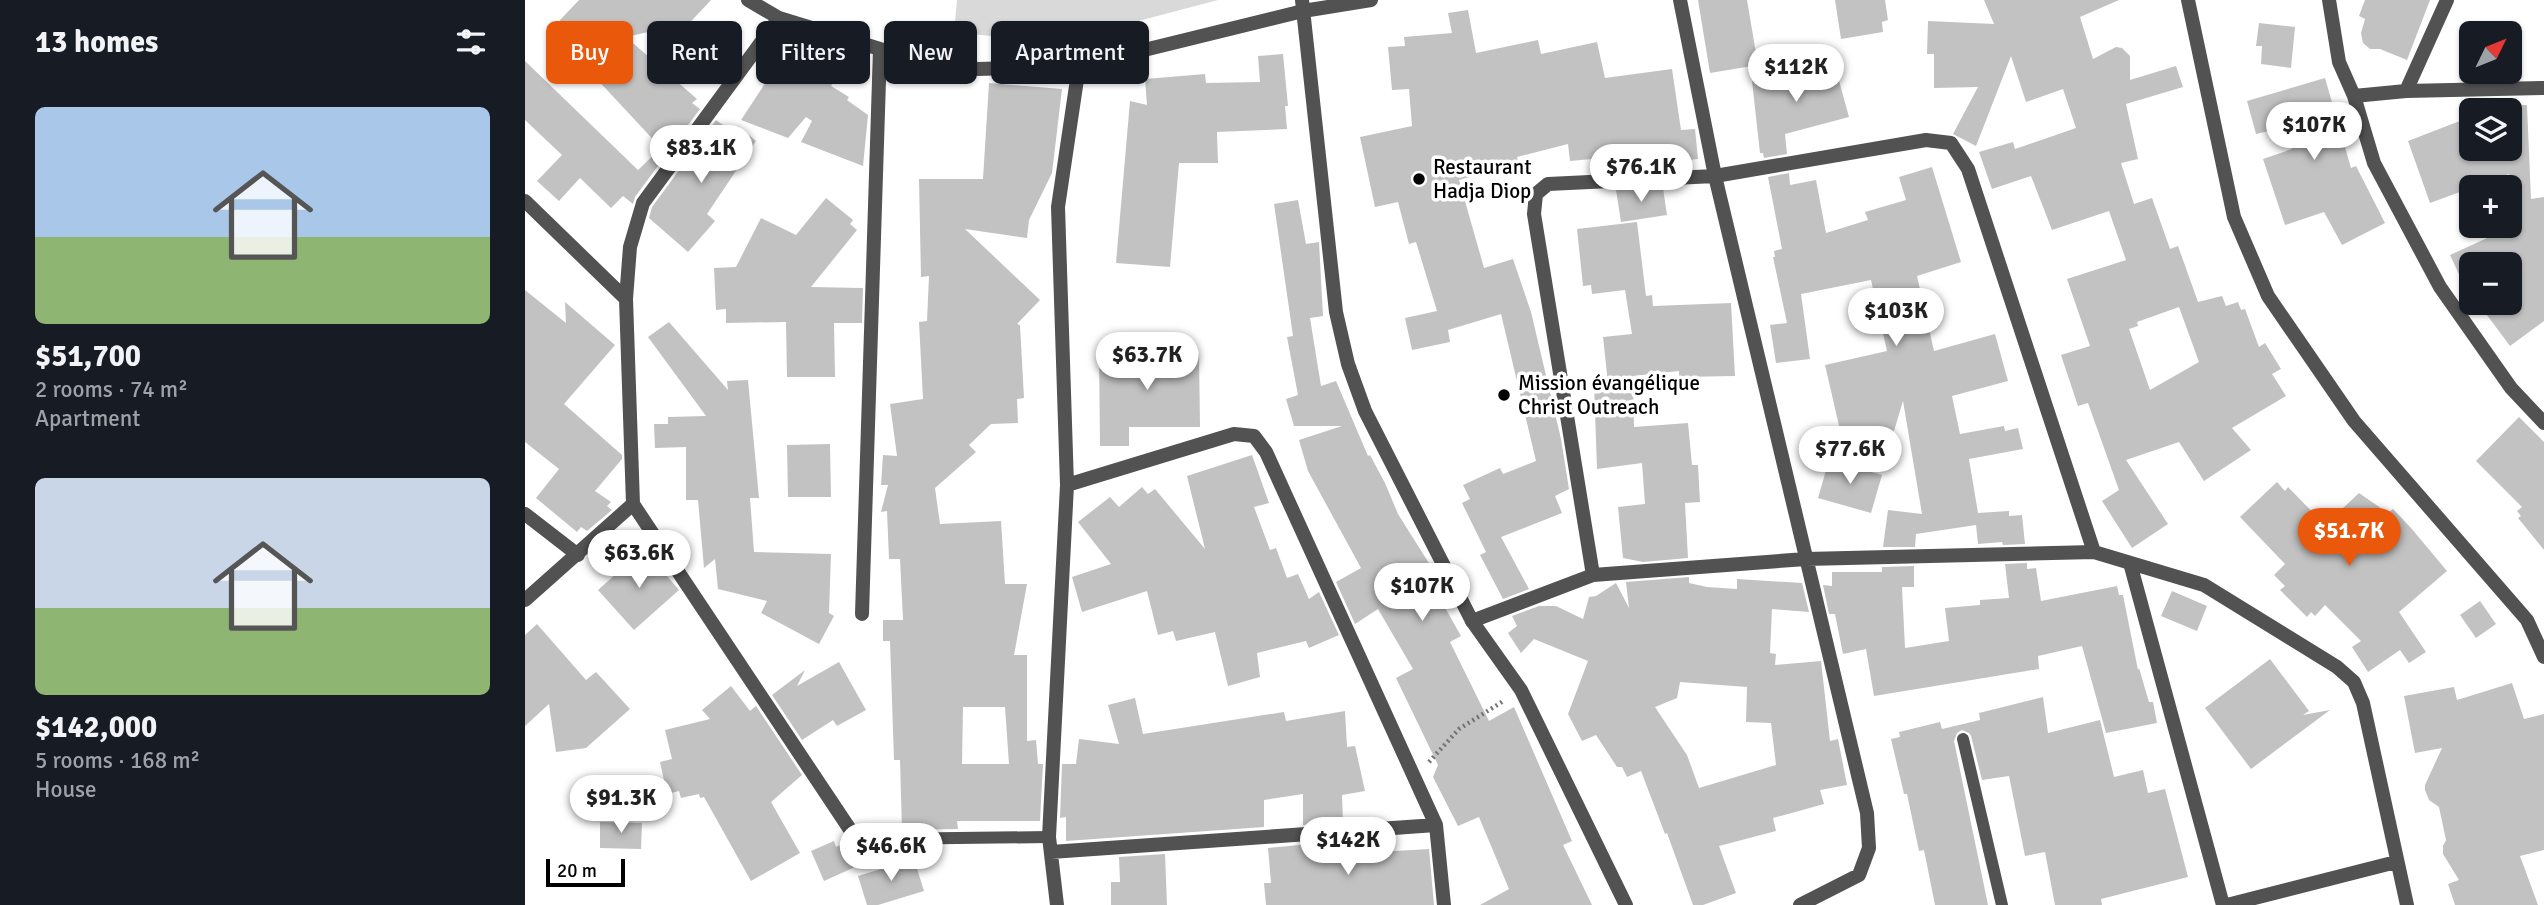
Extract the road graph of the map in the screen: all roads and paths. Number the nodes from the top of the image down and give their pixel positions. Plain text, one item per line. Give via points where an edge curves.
1 (748, 0) edge
2 (1371, 0) edge
3 (1680, 0) edge
4 (2188, 0) edge
5 (2329, 0) edge
6 (2447, 0) edge
7 (1303, 6) edge
8 (779, 18) junction
9 (1149, 47) edge
10 (880, 49) junction
11 (991, 69) edge
12 (1076, 84) edge
13 (2544, 88) edge
14 (2406, 91) junction
15 (2354, 96) junction
16 (1715, 176) junction
17 (525, 201) edge
18 (626, 299) junction
19 (2544, 423) edge
20 (1067, 485) junction
21 (633, 504) junction
22 (525, 514) edge
23 (2094, 552) junction
24 (578, 555) junction
25 (1806, 559) junction
26 (2130, 563) junction
27 (1593, 575) junction
28 (525, 600) edge
29 (862, 614) dead end
30 (1472, 621) junction
31 (2544, 657) edge
32 (1521, 690) junction
33 (1963, 739) dead end
34 (1430, 771) dead end
35 (1436, 825) junction
36 (853, 834) joint
37 (1049, 837) junction
38 (1051, 852) junction
39 (2396, 862) junction
40 (1057, 905) edge
41 (1444, 905) edge
42 (1626, 905) edge
43 (1800, 905) edge
44 (2002, 905) edge
45 (2225, 905) edge
46 (2407, 905) edge

1 - 8 street
2 - 7 street
3 - 16 street
4 - 31 street via 2234,216 2268,296 2354,421 2526,620
5 - 15 street via 2339,62
6 - 14 street
7 - 9 street
7 - 30 street via 1336,312 1348,364 1365,411
8 - 10 street
8 - 18 street via 643,203 630,247
10 - 11 street
10 - 29 street
12 - 20 street via 1058,207
13 - 14 street
14 - 15 street
15 - 19 street via 2374,163 2440,287 2511,388
16 - 23 street via 1926,140 1951,143 1968,169
16 - 25 street
16 - 27 street via 1548,184 1536,194 1534,214
17 - 18 street
18 - 21 street
20 - 35 street via 1234,434 1254,436 1266,452
20 - 37 street
21 - 24 street
21 - 36 street
22 - 24 street
23 - 25 street
23 - 26 street
24 - 28 street
25 - 27 street
25 - 43 street via 1867,813 1869,848 1859,875
26 - 39 street via 2204,585 2354,682 2363,703
26 - 45 street
27 - 30 street
30 - 32 street
32 - 34 path via 1459,729 1427,764
32 - 42 street
33 - 44 lane
35 - 38 street
35 - 41 street
36 - 37 lane via 877,839
37 - 38 street
38 - 40 street
39 - 45 street
39 - 46 street

